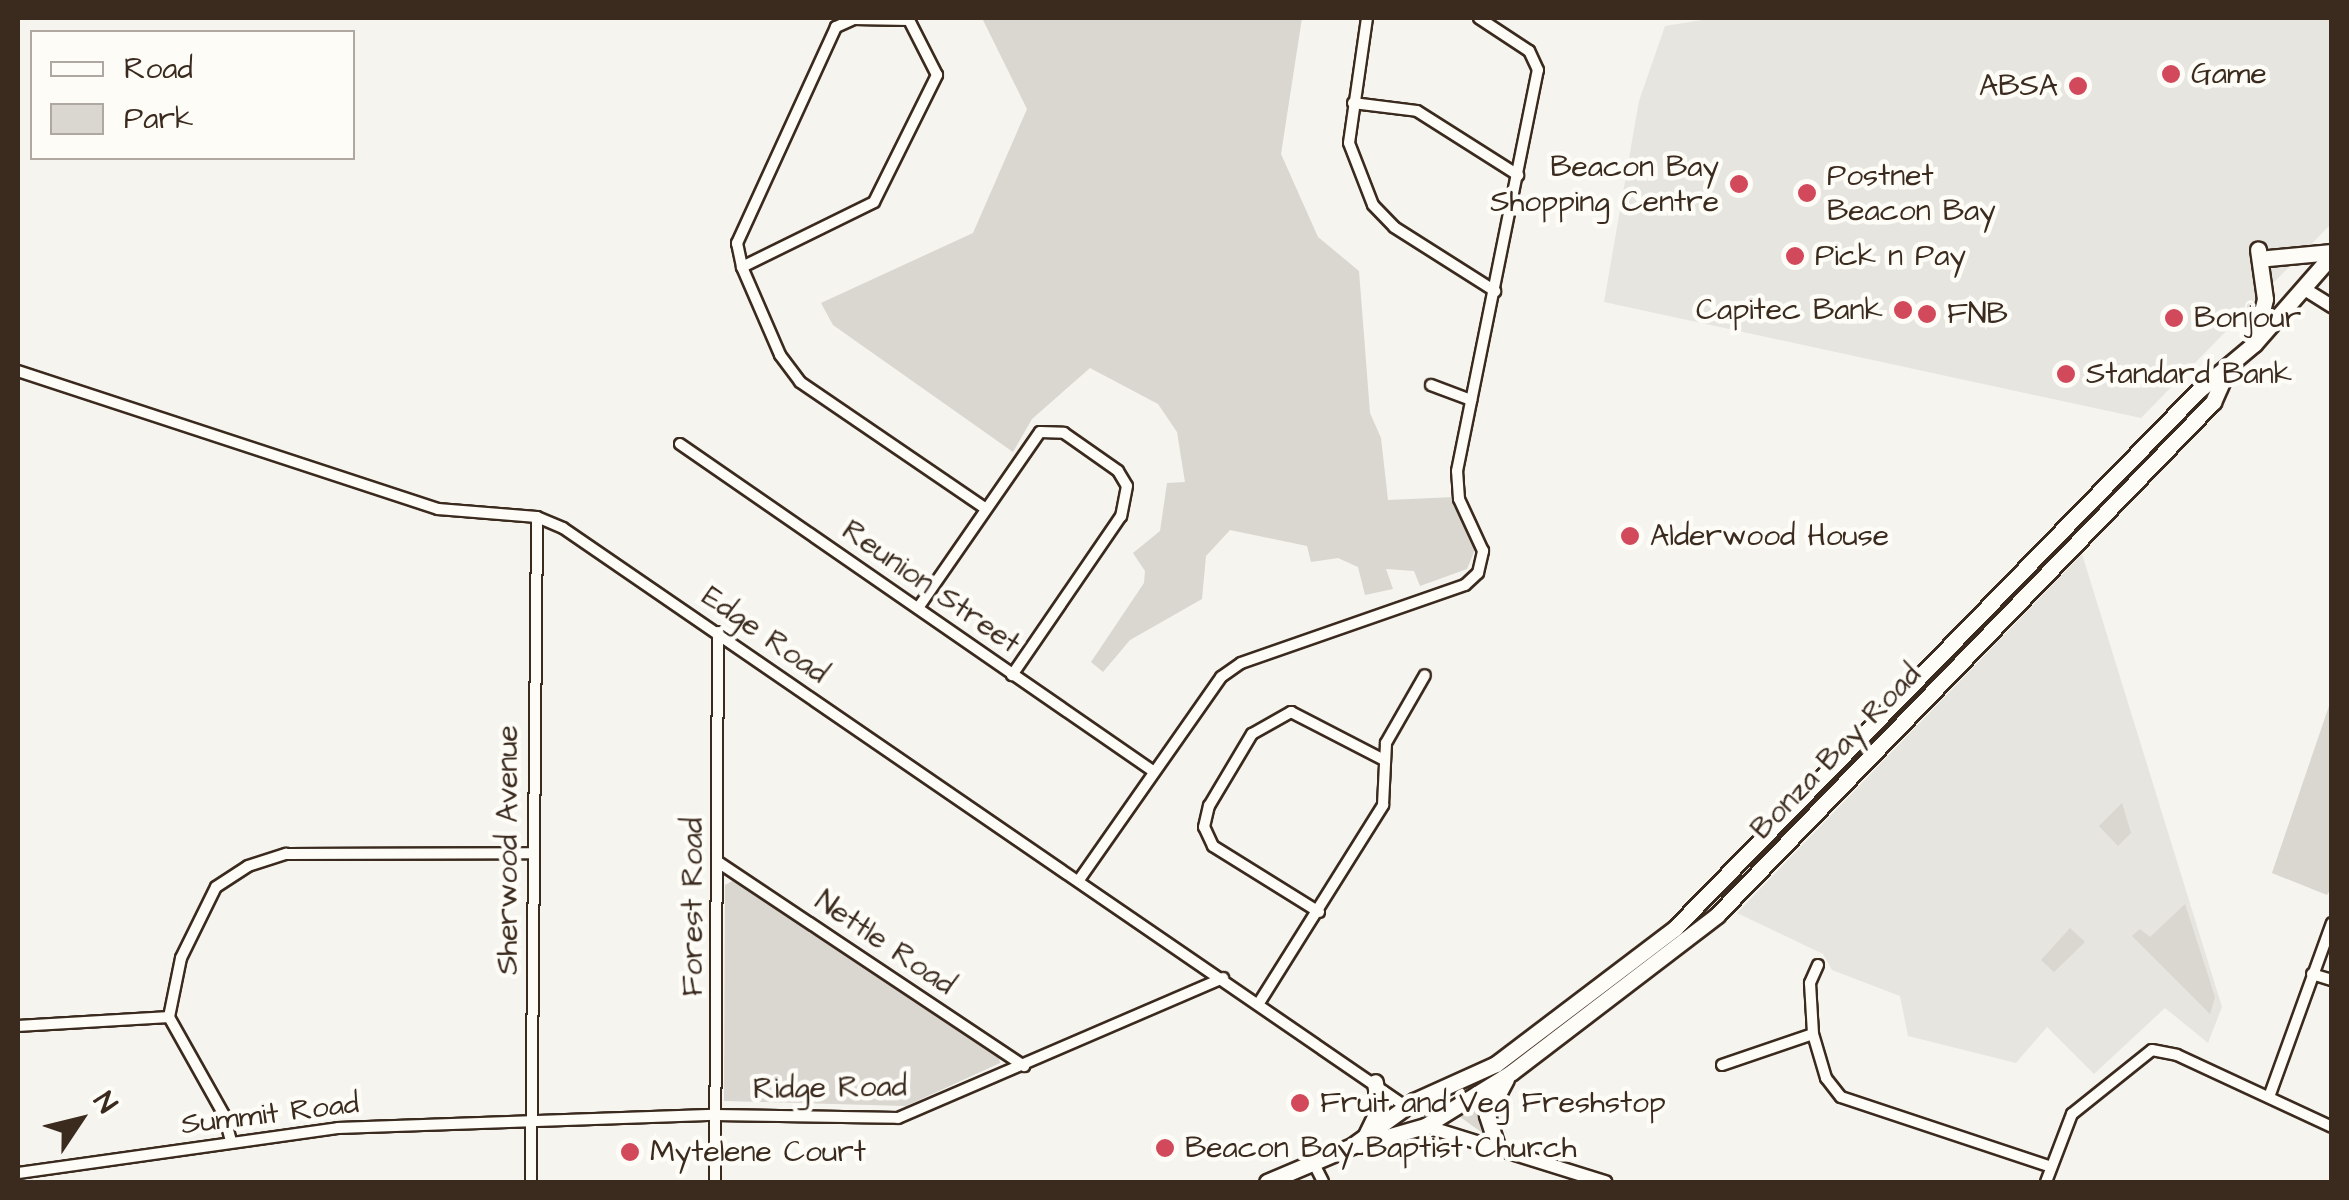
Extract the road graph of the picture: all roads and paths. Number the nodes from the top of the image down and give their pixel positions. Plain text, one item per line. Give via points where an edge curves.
1 (1367, 18) edge
2 (1479, 18) edge
3 (1353, 103) junction
4 (1518, 175) junction
5 (2332, 253) edge
6 (742, 267) junction
7 (2306, 290) junction
8 (1495, 291) junction
9 (2332, 306) edge
10 (2254, 344) junction
11 (2227, 370) junction
12 (18, 371) edge
13 (1431, 385) dead end
14 (1471, 400) junction
15 (680, 444) dead end
16 (986, 509) junction
17 (538, 518) junction
18 (918, 608) junction
19 (718, 632) junction
20 (1425, 674) dead end
21 (1012, 675) junction
22 (1384, 760) junction
23 (1153, 772) junction
24 (530, 853) junction
25 (718, 862) junction
26 (1079, 880) junction
27 (1319, 912) junction
28 (2332, 923) edge
29 (1818, 965) dead end
30 (2312, 974) junction
31 (1223, 978) junction
32 (2332, 980) edge
33 (1259, 1003) junction
34 (170, 1016) junction
35 (18, 1026) edge
36 (1813, 1034) junction
37 (1722, 1065) dead end
38 (1024, 1066) junction
39 (1512, 1072) junction
40 (1375, 1082) junction
41 (2269, 1097) junction
42 (715, 1115) junction
43 (1420, 1115) junction
44 (529, 1119) junction
45 (2332, 1127) edge
46 (231, 1141) junction
47 (1358, 1142) junction
48 (1491, 1145) junction
49 (1314, 1162) junction
50 (2052, 1167) junction
51 (18, 1173) edge
52 (531, 1182) edge
53 (715, 1182) edge
54 (1266, 1182) edge
55 (1323, 1182) edge
56 (1605, 1182) edge
57 (2046, 1182) edge

1 - 3 street
2 - 4 street via 1529,51 1538,70
3 - 4 street via 1417,111
3 - 8 street via 1350,152 1378,214
4 - 8 street
5 - 7 main road, Bonza Bay Road
5 - 10 main road via 2263,253 2265,299
6 - 6 street via 740,226 836,27 854,19 909,20 937,75 874,202
6 - 16 street via 780,355 800,382
7 - 9 street
7 - 10 main road, Bonza Bay Road
8 - 14 street
10 - 11 main road, Bonza Bay Road
11 - 39 main road, Bonza Bay Road via 2213,402 1717,915
11 - 43 main road, Bonza Bay Road via 2200,390 1675,928 1530,1042
12 - 17 street, Edge Road via 438,509
13 - 14 street
14 - 23 street via 1456,486 1481,544 1482,564 1465,585 1234,667 1212,684
15 - 18 street, Reunion Street
16 - 18 street
16 - 21 street via 1045,429 1090,451 1118,471 1126,486 1115,525
17 - 19 street, Edge Road
17 - 24 street, Sherwood Avenue
18 - 21 street, Reunion Street
19 - 25 street, Forest Road
19 - 26 street, Edge Road
20 - 22 street via 1390,734
21 - 23 street, Reunion Street
22 - 27 street via 1383,805
22 - 27 street via 1291,712 1252,734 1209,806 1204,830 1213,846
23 - 26 street
24 - 34 street via 286,854 248,866 208,898 181,958
24 - 44 street, Sherwood Avenue
25 - 38 street, Nettle Road
25 - 42 street, Forest Road
26 - 31 street, Edge Road
27 - 33 street
28 - 30 street
29 - 36 street via 1810,983
30 - 32 street
30 - 41 street
31 - 33 street, Edge Road
31 - 38 street, Ridge Road
33 - 40 street, Edge Road
34 - 35 street
34 - 46 street via 224,1115
36 - 37 street
36 - 50 street via 1828,1084 1846,1100
38 - 42 street, Ridge Road via 898,1118
39 - 43 main road, Bonza Bay Road
39 - 48 main road via 1487,1115
40 - 43 street, Edge Road
40 - 47 main road via 1379,1108
41 - 45 street
41 - 50 street via 2152,1050 2072,1114
42 - 44 street, Ridge Road
42 - 53 street, Forest Road
43 - 47 main road, Bonza Bay Road
43 - 48 street, Edge Road
44 - 46 street, Summit Road
44 - 52 street, Sherwood Avenue
46 - 51 street, Summit Road
47 - 49 main road, Bonza Bay Road
48 - 56 street, Edge Road
49 - 54 main road, Bonza Bay Road
49 - 55 street
50 - 57 street

